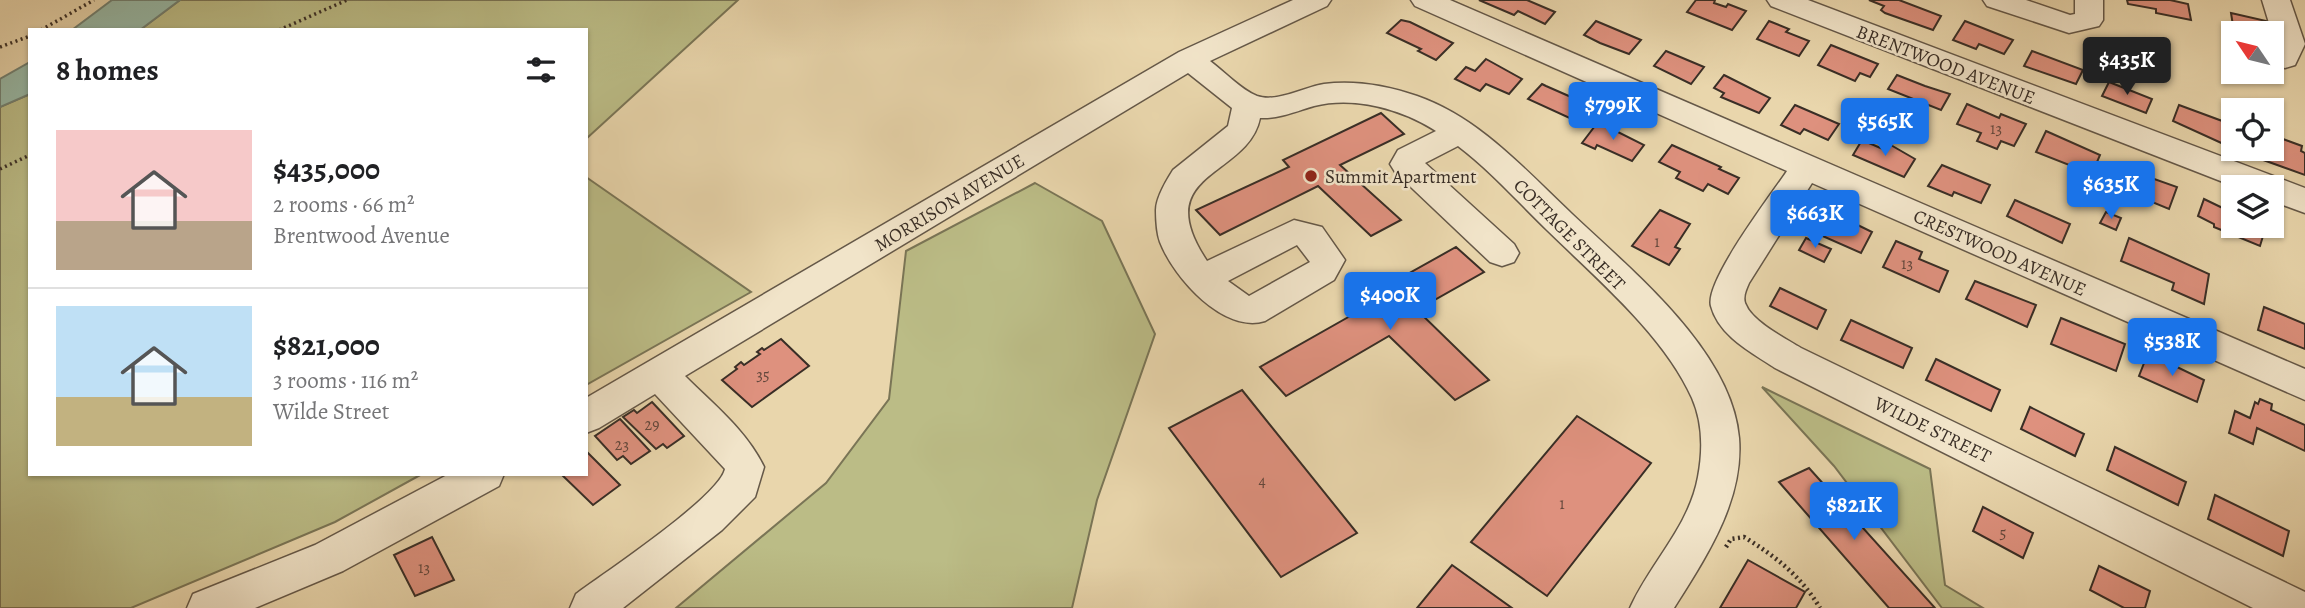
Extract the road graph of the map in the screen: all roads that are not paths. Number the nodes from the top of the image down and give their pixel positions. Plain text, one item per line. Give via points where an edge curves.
1 (1317, 0) edge
2 (1425, 0) edge
3 (1781, 0) edge
4 (1997, 0) edge
5 (2089, 0) edge
6 (2276, 0) edge
7 (2283, 21) edge
8 (2284, 25) edge
9 (2284, 58) edge
10 (1189, 59) junction
11 (1248, 104) junction
12 (1460, 132) junction
13 (1806, 167) junction
14 (2236, 175) edge
15 (2284, 193) edge
16 (2305, 201) edge
17 (1502, 253) dead end
18 (1201, 279) dead end
19 (659, 374) junction
20 (2305, 385) edge
21 (588, 415) edge
22 (481, 476) edge
23 (208, 608) edge
24 (592, 608) edge
25 (1651, 608) edge
26 (2295, 608) edge

1 - 10 street, MORRISON AVENUE
2 - 13 street, CRESTWOOD AVENUE
3 - 14 street, BRENTWOOD AVENUE
4 - 5 street via 2069,24 2089,20
6 - 7 street
8 - 9 street via 2291,46
10 - 11 street
10 - 19 street, MORRISON AVENUE
11 - 12 street, COTTAGE STREET via 1271,107 1323,94 1375,95 1418,108
11 - 18 street via 1242,131 1184,178 1172,207 1175,242
12 - 17 street via 1409,158 1406,164
12 - 25 street, COTTAGE STREET via 1512,176 1637,301 1689,360 1708,393 1718,425 1715,493 1700,530
13 - 20 street, CRESTWOOD AVENUE
13 - 26 street, WILDE STREET via 1733,279 1727,296 1729,308 1746,331 1788,358
15 - 16 street, BRENTWOOD AVENUE
19 - 21 street, MORRISON AVENUE
19 - 24 street via 734,450 745,467 741,485 708,518
22 - 23 street via 329,558

